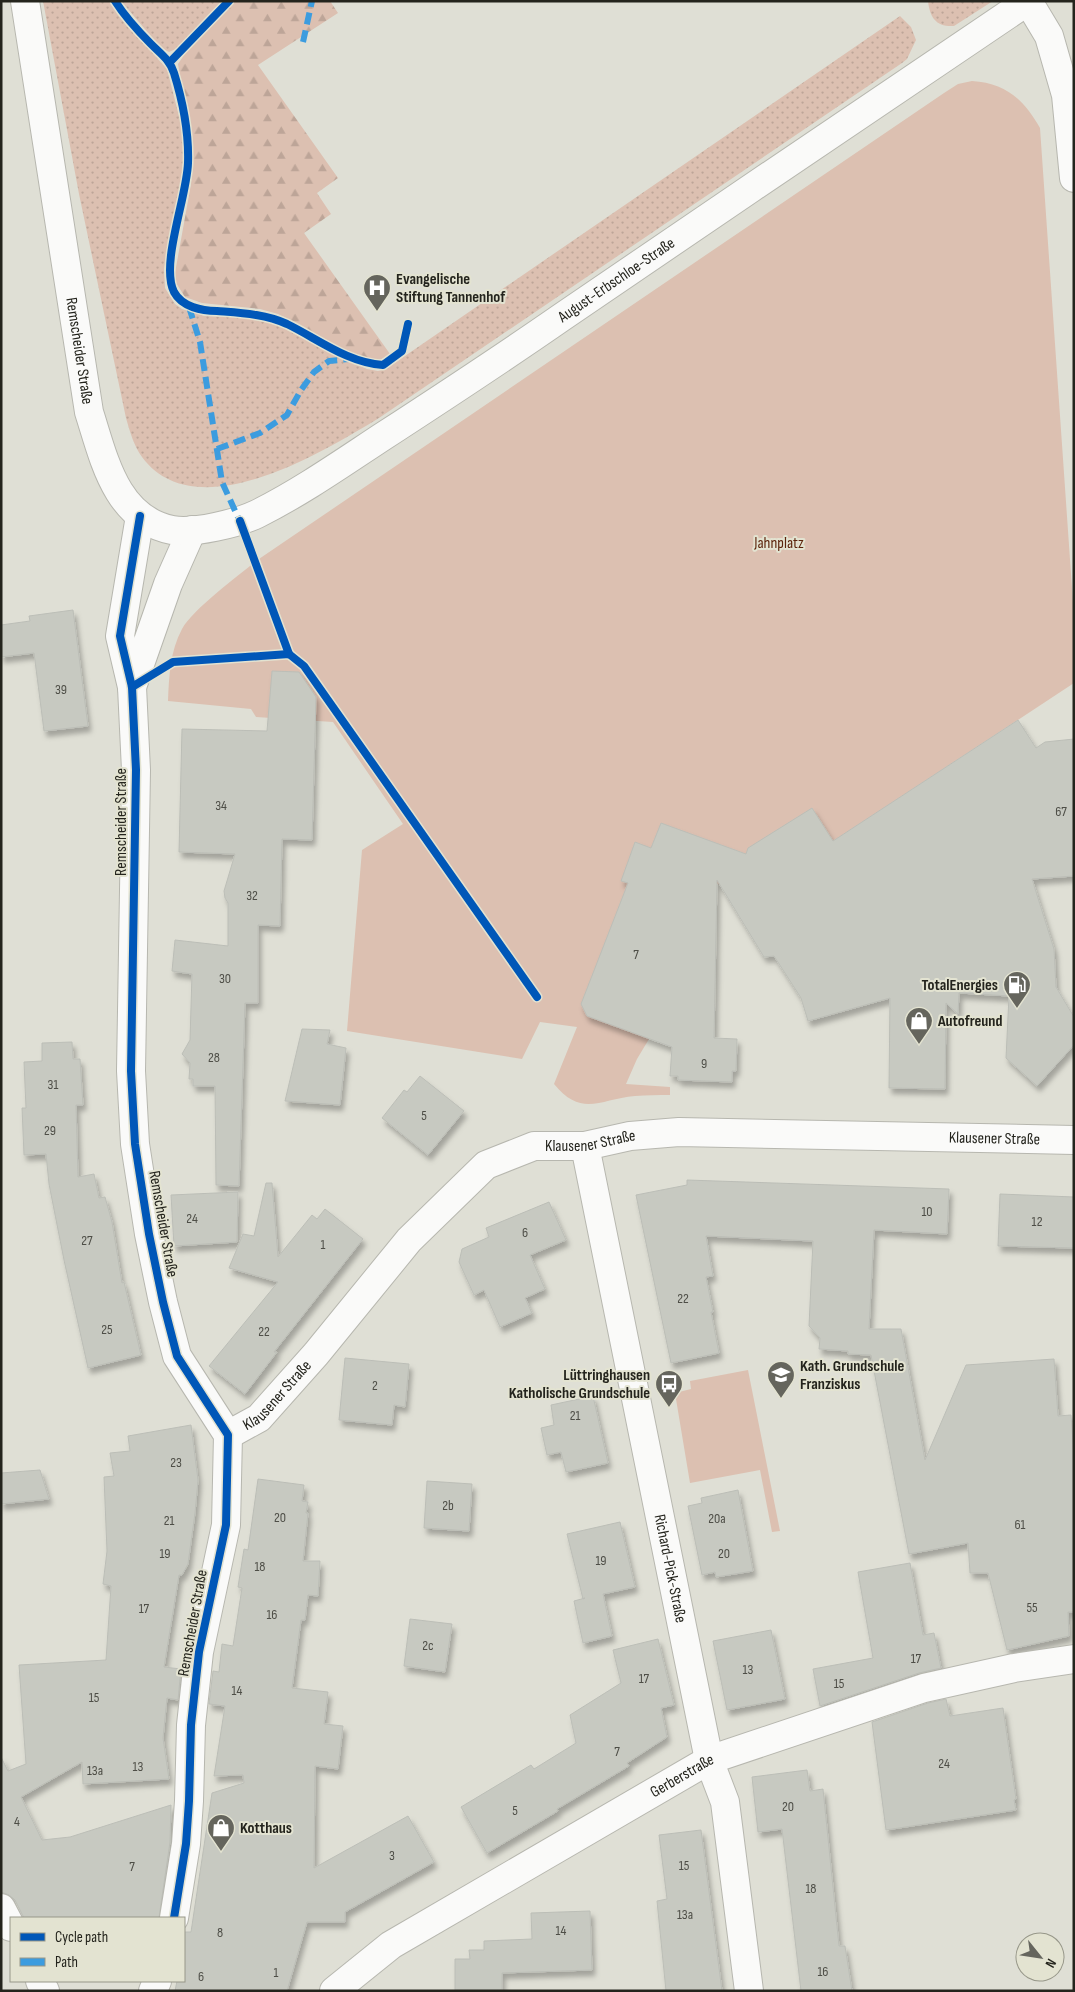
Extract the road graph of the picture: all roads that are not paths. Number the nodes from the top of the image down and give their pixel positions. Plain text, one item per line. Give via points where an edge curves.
1 (25, 1) edge
2 (1028, 1) edge
3 (1074, 178) edge
4 (140, 516) junction
5 (192, 530) junction
6 (132, 687) junction
7 (1074, 1140) edge
8 (585, 1146) junction
9 (228, 1435) junction
10 (1074, 1659) edge
11 (709, 1760) junction
12 (1, 1908) edge
13 (174, 1917) edge
14 (10, 1925) edge
15 (334, 1991) edge
16 (749, 1991) edge

1 - 4 street, Remscheider Straße via 89,412 117,491
2 - 3 street via 1049,36 1066,95
2 - 5 street, August-Erbschloe-Straße via 483,371 298,492 240,521
4 - 5 street, August-Erbschloe-Straße via 174,530
4 - 6 street, Remscheider Straße via 120,636
5 - 6 street, Remscheider Straße via 168,584
6 - 9 street, Remscheider Straße via 136,770 131,1071 135,1144 149,1234 177,1356
7 - 8 street, Klausener Straße via 679,1132 630,1136
8 - 9 street, Klausener Straße via 534,1146 486,1165 409,1240 259,1418
8 - 11 street, Richard-Pick-Straße
9 - 13 street, Remscheider Straße via 226,1525 199,1652 190,1724 186,1844
10 - 11 street, Gerberstraße via 1014,1668 924,1688
11 - 15 street, Gerberstraße via 391,1945
11 - 16 street, Richard-Pick-Straße via 725,1802
12 - 14 street

